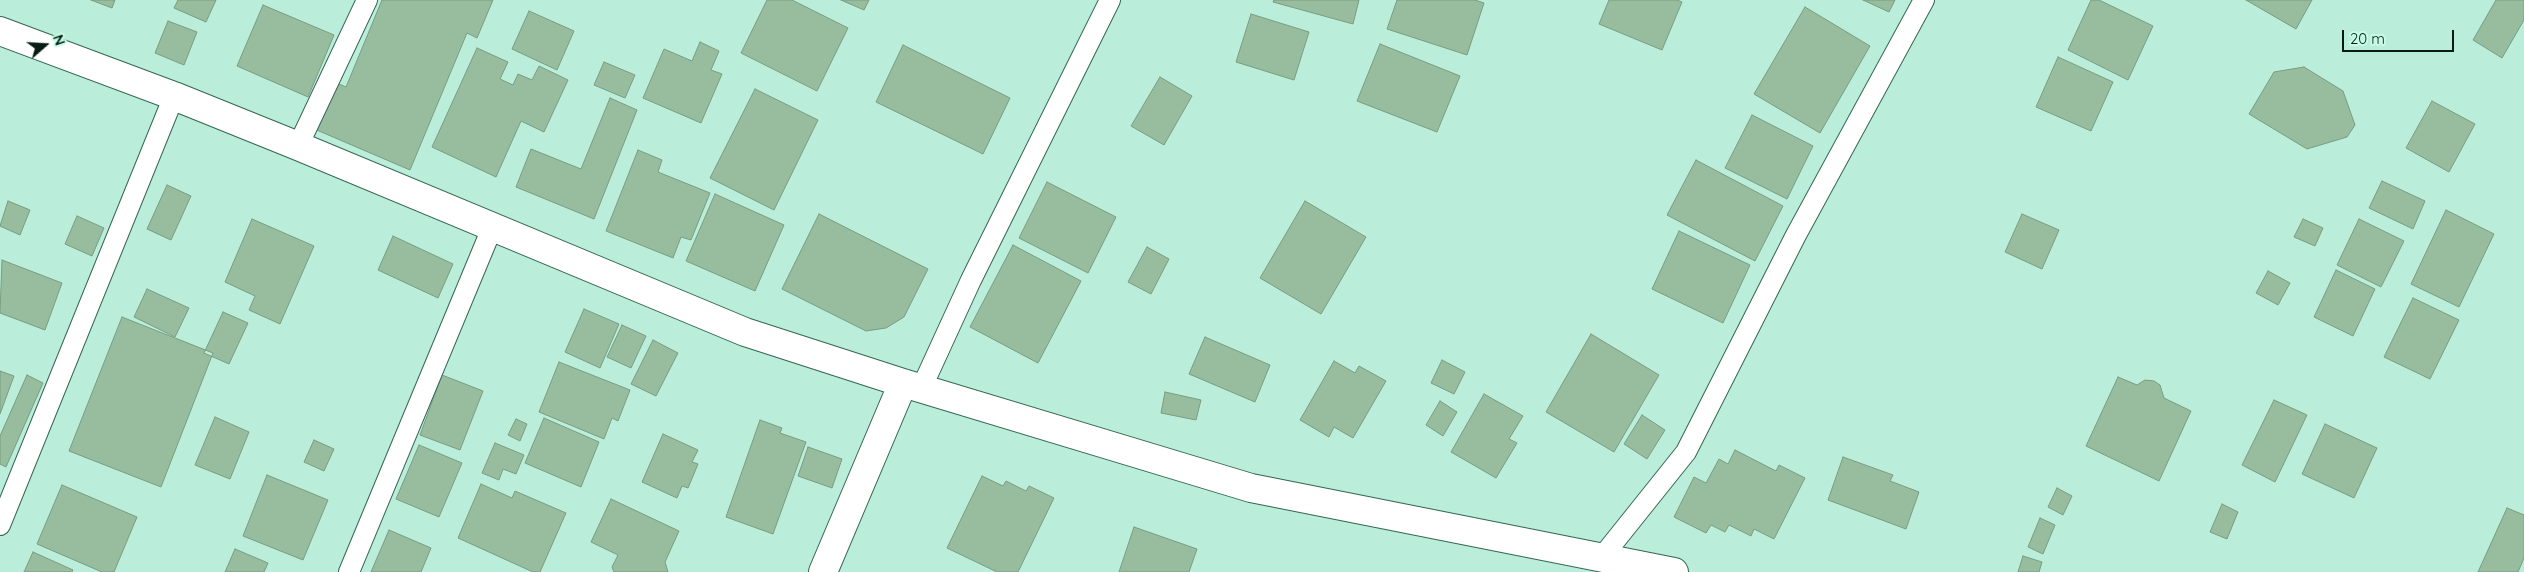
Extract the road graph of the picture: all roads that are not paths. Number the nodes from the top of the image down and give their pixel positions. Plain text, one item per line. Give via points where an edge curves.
1 (367, 0) edge
2 (1110, 0) edge
3 (1924, 0) edge
4 (0, 31) edge
5 (174, 96) junction
6 (298, 146) junction
7 (492, 228) junction
8 (912, 386) junction
9 (0, 526) edge
10 (1602, 556) junction
11 (349, 572) edge
12 (823, 572) edge
13 (1674, 572) edge

1 - 6 lane
2 - 8 lane via 971,280
3 - 10 lane via 1796,235 1686,452
4 - 5 street
5 - 6 street
5 - 9 lane
6 - 7 street
7 - 8 street via 745,332
7 - 11 lane
8 - 10 street via 1252,488
8 - 12 street
10 - 13 street

